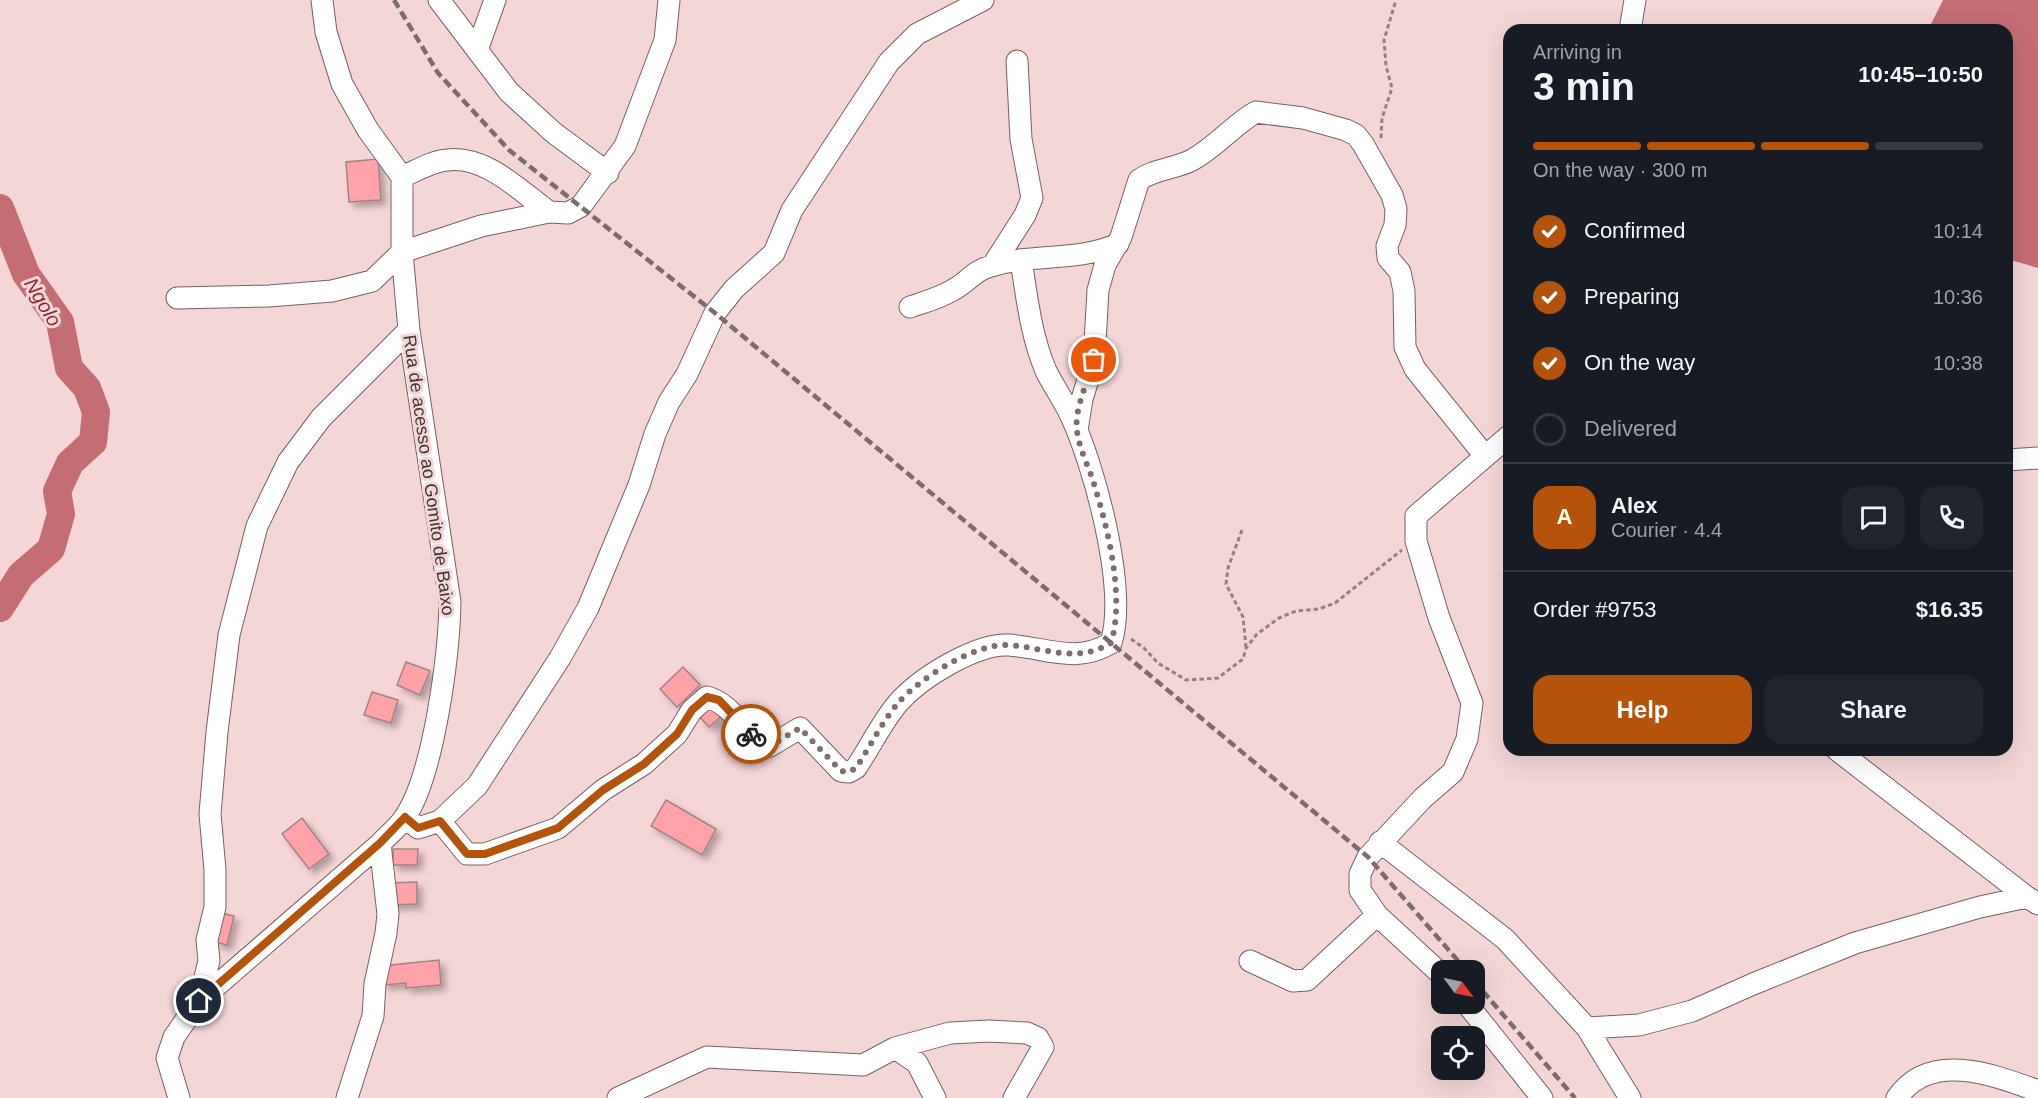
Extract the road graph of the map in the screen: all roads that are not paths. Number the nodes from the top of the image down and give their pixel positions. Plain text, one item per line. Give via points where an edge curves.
1 (322, 0) edge
2 (439, 0) edge
3 (495, 0) edge
4 (669, 0) edge
5 (983, 0) edge
6 (1635, 0) edge
7 (1631, 24) edge
8 (477, 50) junction
9 (1017, 61) dead end
10 (608, 172) junction
11 (402, 177) junction
12 (549, 212) junction
13 (1118, 244) junction
14 (402, 252) junction
15 (1021, 260) junction
16 (993, 265) junction
17 (177, 298) dead end
18 (910, 307) dead end
19 (409, 330) junction
20 (1077, 430) junction
21 (1503, 441) edge
22 (1485, 456) junction
23 (2038, 458) edge
24 (2013, 460) edge
25 (1845, 756) edge
26 (405, 817) junction
27 (440, 821) junction
28 (1380, 842) junction
29 (380, 843) junction
30 (2033, 900) edge
31 (1377, 915) junction
32 (1250, 961) dead end
33 (1431, 965) edge
34 (199, 1001) junction
35 (1475, 1014) edge
36 (1587, 1028) junction
37 (895, 1048) junction
38 (2038, 1091) edge
39 (179, 1098) edge
40 (347, 1098) edge
41 (618, 1098) edge
42 (935, 1098) edge
43 (1014, 1098) edge
44 (1542, 1098) edge
45 (1630, 1098) edge
46 (1897, 1098) edge

1 - 11 street via 326,32 342,84 368,130
2 - 8 street
3 - 8 street
4 - 10 street via 665,40 625,146
5 - 27 street via 917,34 888,62 792,210 774,253 734,289 715,313 665,413 588,608 477,786
6 - 7 street
8 - 10 street via 509,92 554,133
9 - 16 street via 1022,139 1032,198
10 - 12 street via 581,206 568,213
11 - 12 street via 444,160 464,159 485,166
11 - 14 street, Rua de acesso ao Gomito de Baixo
12 - 14 street via 482,226
13 - 15 street via 1076,256
13 - 20 street via 1105,265 1098,290 1094,360
13 - 22 street via 1139,180 1193,160 1256,112 1303,118 1356,135 1392,195 1396,209 1387,246 1388,258 1400,272 1404,291 1405,347 1415,369
14 - 17 street via 372,281 332,291
14 - 19 street, Rua de acesso ao Gomito de Baixo
15 - 16 street
15 - 20 street via 1030,321 1046,371
16 - 18 street via 975,272 953,290
19 - 26 street, Rua de acesso ao Gomito de Baixo via 450,602 449,634 431,742 420,785
19 - 34 street via 321,418 288,462 257,526 229,635 216,732 210,813 215,907 207,940 209,961
20 - 27 street via 1111,551 1116,628 1111,643 1095,652 1066,654 1007,645 956,660 898,703 856,768 849,772 841,771 800,728 770,746 745,729 719,700 707,697 692,710 677,734 644,764 603,790 558,828 485,854 467,854
21 - 22 street
22 - 28 street via 1416,516 1416,541 1439,618 1472,703 1467,739 1453,772
23 - 24 street
25 - 30 street
26 - 27 street via 418,828
26 - 29 street, Rua de acesso ao Gomito de Baixo
28 - 31 street via 1360,873 1360,890
28 - 36 street via 1505,939
29 - 34 street, Rua de acesso ao Gomito de Baixo
29 - 40 street via 387,933 375,984 373,1016
30 - 36 street via 1980,907 1855,943 1692,1011 1639,1025
31 - 32 street via 1307,980 1293,981
31 - 33 street
34 - 39 street, Rua de acesso ao Gomito de Baixo via 174,1037 167,1058
35 - 44 street
36 - 45 street
37 - 41 street via 862,1065 706,1058
37 - 42 street via 917,1063
37 - 43 street via 950,1034 1027,1033 1038,1038 1043,1047
38 - 46 street via 1990,1073 1938,1070 1905,1087

